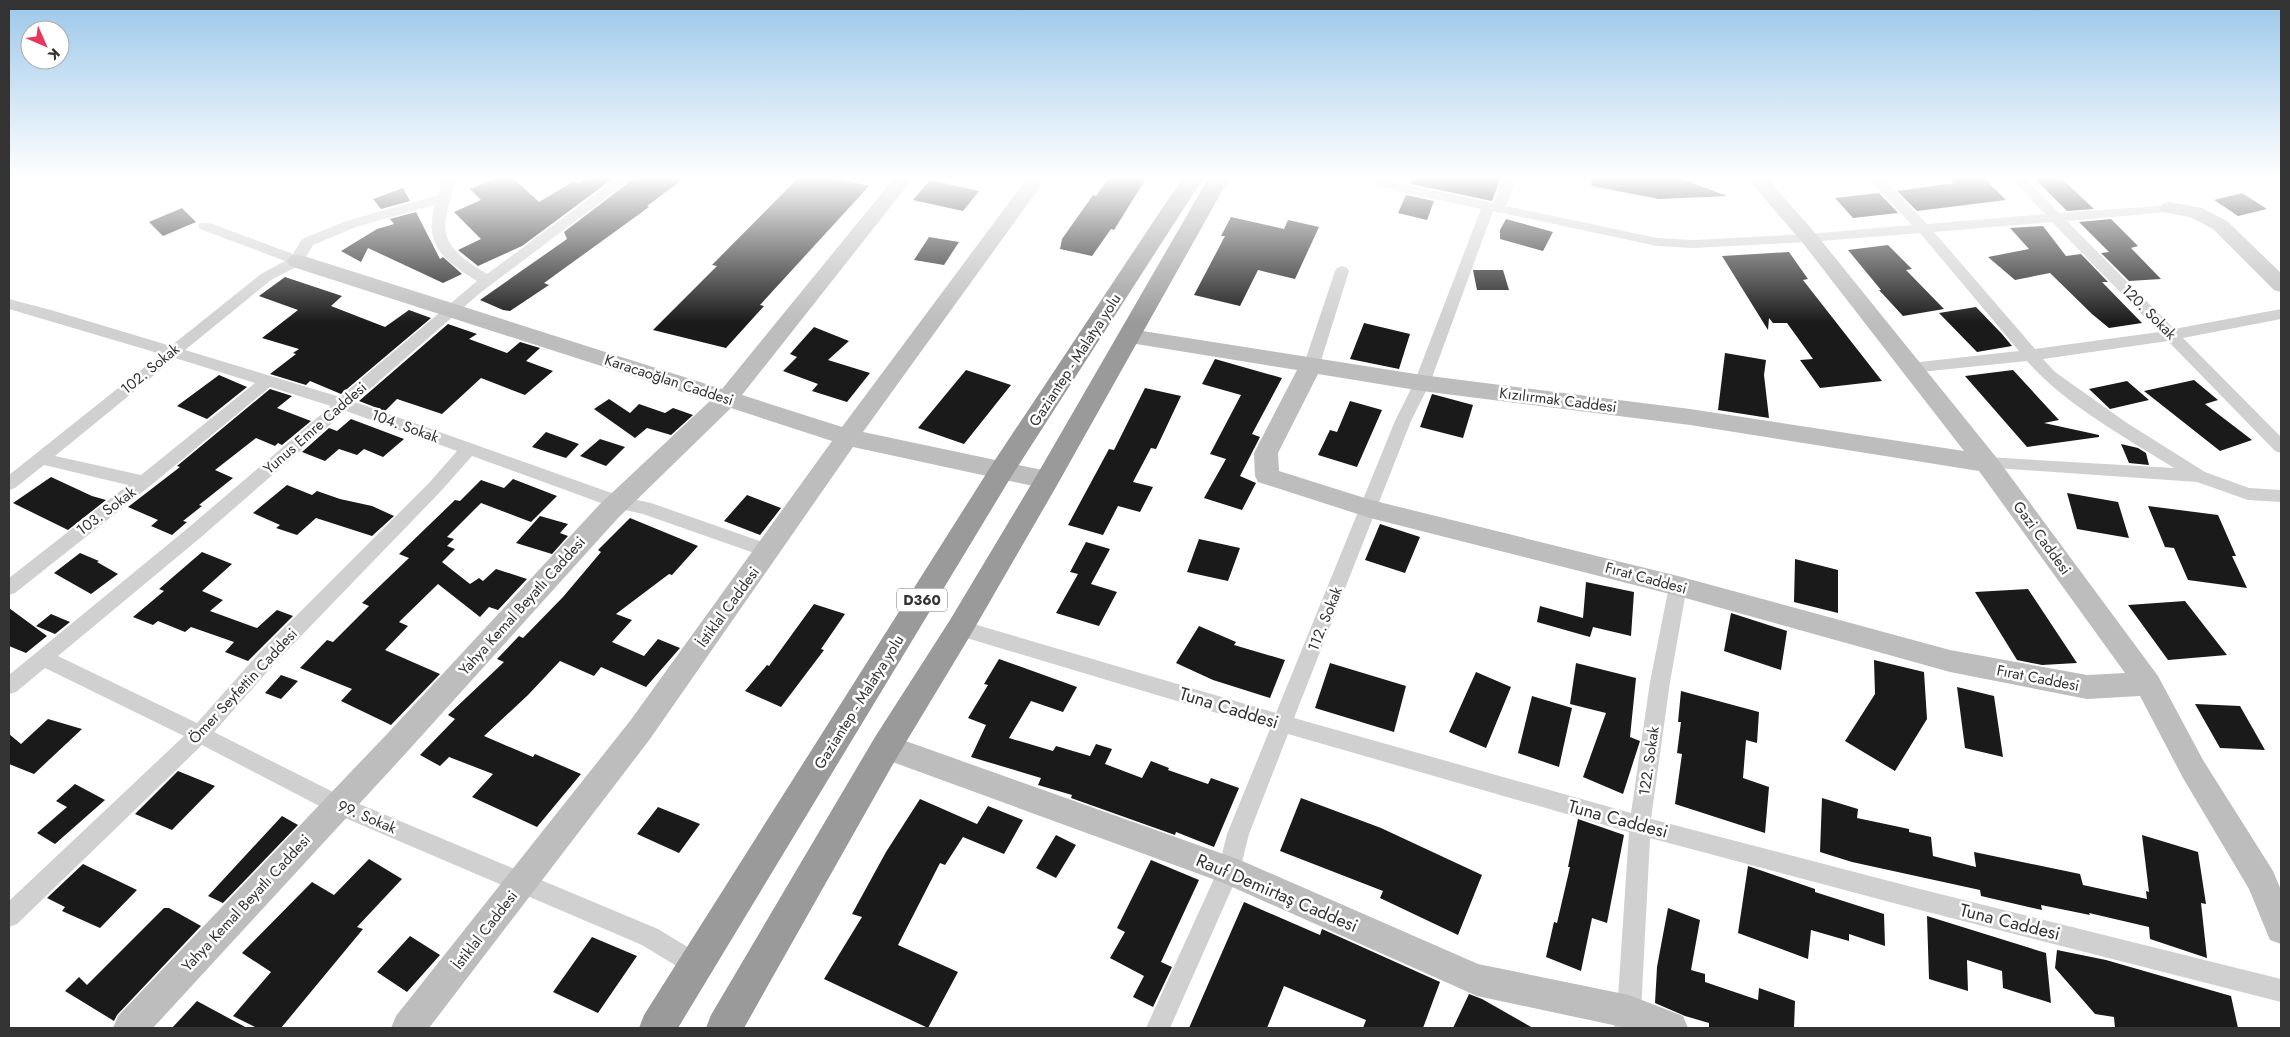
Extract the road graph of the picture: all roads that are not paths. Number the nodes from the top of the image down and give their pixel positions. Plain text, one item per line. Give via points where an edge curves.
1 (348, 225) edge
2 (437, 225) edge
3 (562, 225) edge
4 (866, 225) edge
5 (1002, 225) edge
6 (1156, 225) edge
7 (1193, 225) edge
8 (1486, 225) edge
9 (1577, 225) edge
10 (1798, 225) edge
11 (1920, 225) edge
12 (1954, 225) edge
13 (2062, 225) edge
14 (2220, 225) edge
15 (205, 226) dead end
16 (1923, 228) junction
17 (1809, 238) junction
18 (297, 261) junction
19 (1342, 271) dead end
20 (487, 281) junction
21 (2281, 285) edge
22 (9, 304) edge
23 (452, 310) junction
24 (2281, 314) edge
25 (2171, 335) junction
26 (1130, 336) junction
27 (172, 352) junction
28 (2030, 355) junction
29 (1312, 364) junction
30 (1911, 368) junction
31 (267, 381) junction
32 (1422, 383) junction
33 (727, 398) junction
34 (343, 404) junction
35 (847, 437) junction
36 (2281, 447) edge
37 (469, 449) junction
38 (39, 458) junction
39 (1987, 463) junction
40 (1002, 470) junction
41 (2199, 476) junction
42 (1047, 480) junction
43 (144, 482) junction
44 (9, 484) edge
45 (2281, 496) edge
46 (618, 502) junction
47 (1370, 509) junction
48 (768, 551) junction
49 (1678, 586) junction
50 (9, 588) edge
51 (960, 628) junction
52 (43, 658) junction
53 (2148, 684) junction
54 (9, 686) edge
55 (1282, 724) junction
56 (200, 734) junction
57 (886, 746) junction
58 (338, 805) junction
59 (1640, 825) junction
60 (1229, 870) junction
61 (522, 882) junction
62 (9, 916) edge
63 (2281, 929) edge
64 (696, 965) junction
65 (2281, 991) edge
66 (1628, 1020) edge
67 (130, 1028) edge
68 (408, 1028) edge
69 (657, 1028) edge
70 (724, 1028) edge
71 (1158, 1028) edge
72 (1671, 1028) edge

1 - 18 street via 307,242
2 - 20 street via 442,246 463,268
3 - 20 street, Yunus Emre Caddesi
4 - 33 street, Yahya Kemal Beyatlı Caddesi
5 - 35 street, İstiklal Caddesi
6 - 40 highway, Gaziantep - Malatya yolu / D360
7 - 26 highway, D360
8 - 32 street, 112. Sokak
9 - 17 street via 1657,242 1693,244
10 - 17 street, Gazi Caddesi
11 - 16 street
12 - 16 street
13 - 25 street, 120. Sokak
14 - 21 street
15 - 18 street
16 - 17 street
16 - 28 street
17 - 30 street, Gazi Caddesi
18 - 23 street, Karacaoğlan Caddesi
18 - 27 street, 102. Sokak via 266,277
19 - 29 street
20 - 23 street, Yunus Emre Caddesi
22 - 27 street, 104. Sokak
23 - 33 street, Karacaoğlan Caddesi
23 - 34 street, Yunus Emre Caddesi
24 - 25 street
25 - 28 street
25 - 36 street, 120. Sokak
26 - 29 street, Kızılırmak Caddesi
26 - 42 highway, D360
27 - 31 street, 104. Sokak
27 - 38 street, 102. Sokak
28 - 30 street
28 - 41 street via 2049,376 2076,397
29 - 32 street, Kızılırmak Caddesi
29 - 47 street, Fırat Caddesi via 1266,453 1267,476
30 - 39 street, Gazi Caddesi
31 - 34 street, 104. Sokak
31 - 43 street
32 - 39 street, Kızılırmak Caddesi via 1690,417
32 - 47 street, 112. Sokak via 1403,421
33 - 35 street, Karacaoğlan Caddesi
33 - 46 street, Yahya Kemal Beyatlı Caddesi
34 - 37 street, 104. Sokak
34 - 52 street, Yunus Emre Caddesi
35 - 40 street, Karacaoğlan Caddesi
35 - 48 street, İstiklal Caddesi
37 - 46 street, 104. Sokak
37 - 56 street, Ömer Seyfettin Caddesi via 267,658
38 - 43 street, 103. Sokak
38 - 44 street, 102. Sokak
39 - 41 street
39 - 53 street, Gazi Caddesi
40 - 42 street, Karacaoğlan Caddesi
40 - 64 highway, Gaziantep - Malatya yolu / D360
41 - 45 street via 2248,494
42 - 51 highway, D360
43 - 50 street, 103. Sokak
46 - 48 street, 104. Sokak
46 - 58 street, Yahya Kemal Beyatlı Caddesi
47 - 49 street, Fırat Caddesi
47 - 55 street, 112. Sokak
48 - 61 street, İstiklal Caddesi via 640,730
49 - 53 street, Fırat Caddesi via 1950,661 2087,687
49 - 59 street, 122. Sokak via 1660,682
51 - 55 street, Tuna Caddesi
51 - 57 highway, D360
52 - 54 street, Yunus Emre Caddesi
52 - 56 street, 99. Sokak
53 - 63 street, Gazi Caddesi via 2193,769 2262,882
55 - 59 street, Tuna Caddesi
55 - 60 street, 112. Sokak via 1238,834
56 - 58 street, 99. Sokak
56 - 62 street, Ömer Seyfettin Caddesi
57 - 60 street, Rauf Demirtaş Caddesi
57 - 70 highway, D360
58 - 61 street, 99. Sokak
58 - 67 street, Yahya Kemal Beyatlı Caddesi
59 - 65 street, Tuna Caddesi
59 - 66 street, 122. Sokak
60 - 66 street, Rauf Demirtaş Caddesi via 1476,980
60 - 71 street, 112. Sokak
61 - 64 street, 99. Sokak via 650,937
61 - 68 street, İstiklal Caddesi
64 - 69 highway, Gaziantep - Malatya yolu / D360
66 - 72 street, Rauf Demirtaş Caddesi

